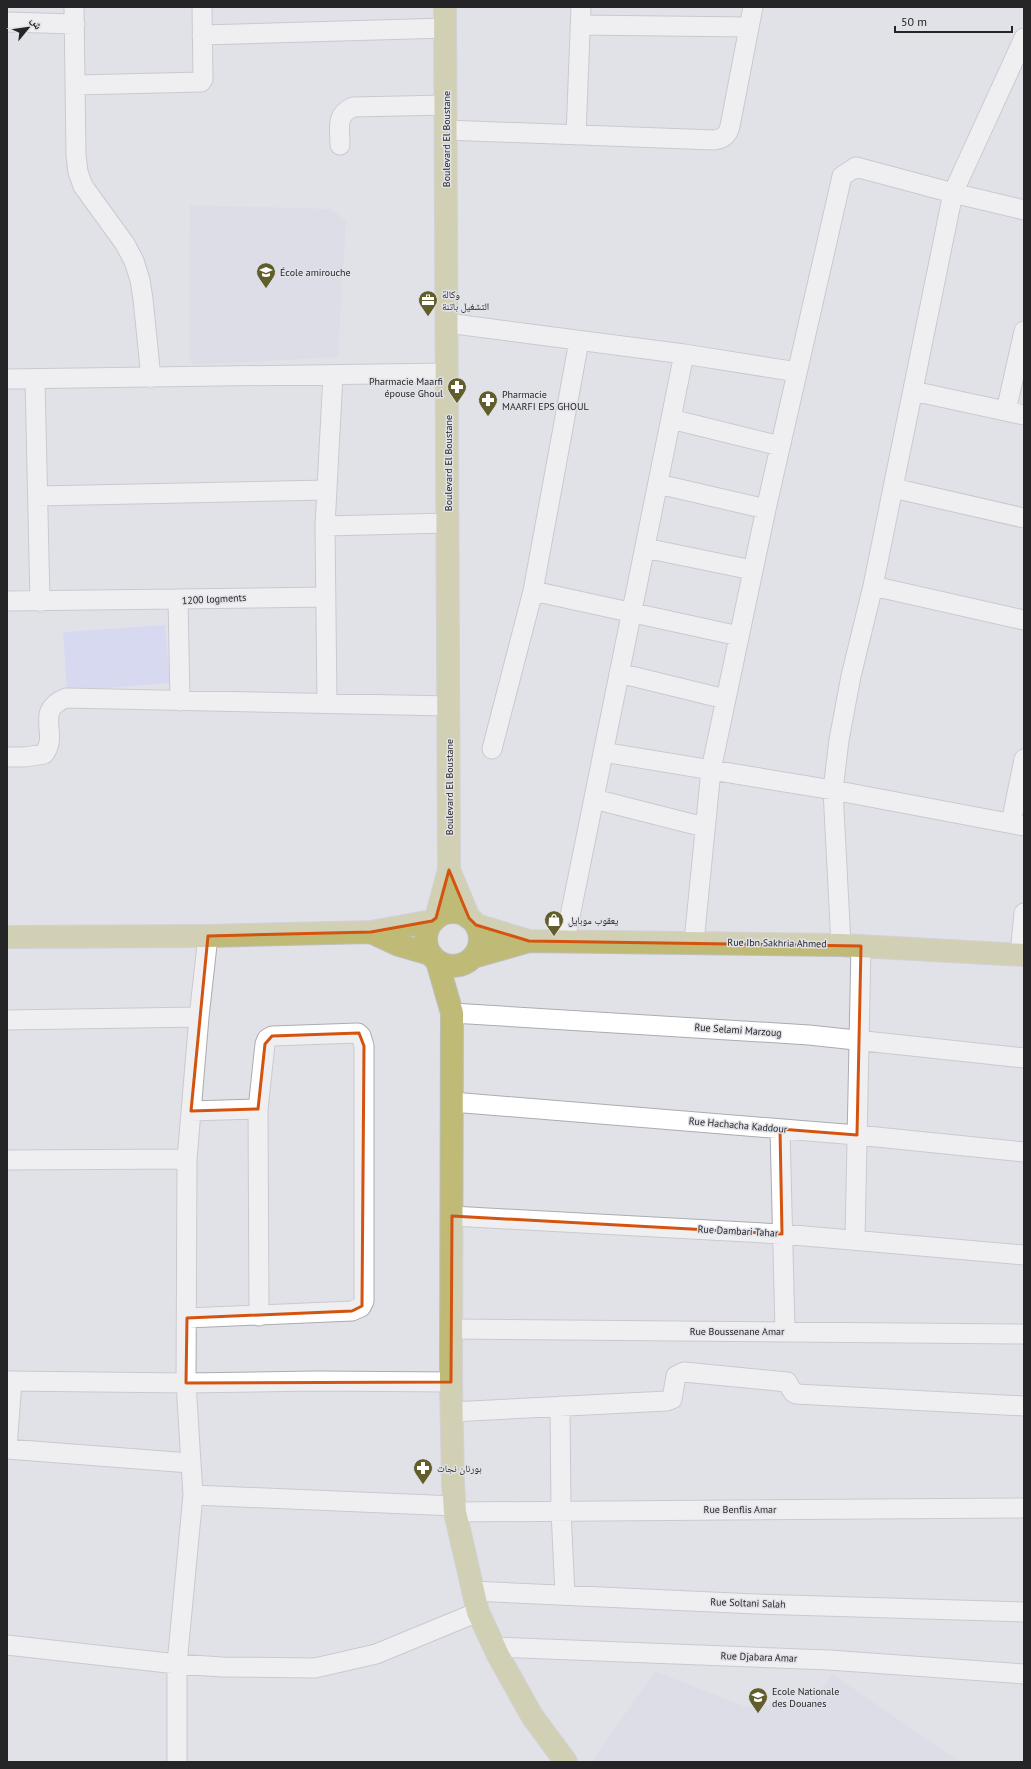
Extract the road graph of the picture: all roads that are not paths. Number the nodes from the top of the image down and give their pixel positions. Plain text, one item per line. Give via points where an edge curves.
1 (202, 7) edge
2 (753, 7) edge
3 (74, 15) edge
4 (581, 16) edge
5 (446, 18) edge
6 (7, 22) edge
7 (748, 27) junction
8 (202, 34) junction
9 (1024, 38) edge
10 (76, 85) junction
11 (446, 105) junction
12 (446, 130) junction
13 (576, 135) junction
14 (340, 145) dead end
15 (953, 193) junction
16 (1024, 210) edge
17 (447, 323) junction
18 (1024, 331) edge
19 (579, 341) junction
20 (684, 354) junction
21 (797, 372) junction
22 (447, 373) junction
23 (333, 375) junction
24 (151, 378) junction
25 (7, 379) edge
26 (35, 380) junction
27 (913, 391) junction
28 (1015, 413) edge
29 (671, 419) junction
30 (780, 446) junction
31 (658, 484) junction
32 (893, 488) junction
33 (327, 490) junction
34 (38, 496) junction
35 (766, 509) junction
36 (1024, 518) edge
37 (448, 523) junction
38 (325, 526) junction
39 (645, 548) junction
40 (752, 570) junction
41 (873, 586) junction
42 (533, 591) junction
43 (326, 597) junction
44 (178, 600) junction
45 (7, 601) edge
46 (40, 602) junction
47 (631, 614) junction
48 (1024, 620) edge
49 (739, 636) junction
50 (619, 673) junction
51 (725, 699) junction
52 (180, 701) junction
53 (327, 703) junction
54 (449, 706) junction
55 (492, 749) dead end
56 (603, 752) junction
57 (7, 757) edge
58 (1024, 759) edge
59 (711, 770) junction
60 (833, 790) junction
61 (594, 799) junction
62 (1017, 825) edge
63 (704, 827) junction
64 (449, 870) junction
65 (1024, 913) edge
66 (434, 920) junction
67 (472, 921) junction
68 (371, 932) junction
69 (208, 936) junction
70 (7, 937) edge
71 (529, 941) junction
72 (565, 941) junction
73 (694, 942) junction
74 (851, 945) junction
75 (1022, 955) edge
76 (434, 957) junction
77 (470, 960) junction
78 (452, 1011) junction
79 (199, 1017) junction
80 (7, 1020) edge
81 (858, 1042) junction
82 (1024, 1058) edge
83 (452, 1102) junction
84 (258, 1109) junction
85 (191, 1111) junction
86 (780, 1129) junction
87 (857, 1135) junction
88 (1024, 1152) edge
89 (7, 1160) edge
90 (187, 1160) junction
91 (452, 1216) junction
92 (782, 1234) junction
93 (855, 1240) junction
94 (1024, 1255) edge
95 (259, 1316) junction
96 (186, 1318) junction
97 (451, 1329) junction
98 (785, 1331) junction
99 (1024, 1334) edge
100 (9, 1381) edge
101 (451, 1382) junction
102 (186, 1384) junction
103 (560, 1406) junction
104 (1024, 1406) edge
105 (451, 1412) junction
106 (7, 1449) edge
107 (190, 1463) junction
108 (193, 1495) junction
109 (1024, 1508) edge
110 (455, 1509) junction
111 (561, 1510) junction
112 (472, 1591) junction
113 (565, 1595) junction
114 (478, 1612) junction
115 (1024, 1612) edge
116 (7, 1645) edge
117 (494, 1647) junction
118 (177, 1664) junction
119 (1024, 1674) edge
120 (177, 1762) edge
121 (566, 1762) edge

1 - 8 street
2 - 7 street
3 - 6 street
3 - 10 street
4 - 7 street
4 - 13 street
5 - 8 street
5 - 11 main road, Boulevard El Boustane
7 - 13 street via 729,131 723,138 714,140
8 - 10 street via 201,82
9 - 15 street
10 - 24 street via 78,172 83,186 134,260 143,299
11 - 12 main road, Boulevard El Boustane
11 - 14 street via 353,107 345,110 341,116
12 - 13 street
12 - 17 main road, Boulevard El Boustane
15 - 16 street
15 - 21 street via 856,168 842,176
15 - 27 street
17 - 19 street
17 - 22 main road, Boulevard El Boustane
18 - 28 street
19 - 20 street
19 - 42 street
20 - 21 street
20 - 29 street
21 - 30 street
22 - 23 street
22 - 37 main road, Boulevard El Boustane
23 - 24 street
23 - 33 street
24 - 26 street
25 - 26 street
26 - 34 street
27 - 28 street
27 - 32 street
29 - 30 street
29 - 31 street
30 - 35 street
31 - 35 street
31 - 39 street
32 - 36 street
32 - 41 street
33 - 34 street
33 - 38 street
34 - 46 street
35 - 40 street
37 - 38 street
37 - 54 main road, Boulevard El Boustane
38 - 43 street
39 - 40 street
39 - 47 street
40 - 49 street
41 - 48 street
41 - 60 street via 851,676
42 - 47 street
42 - 55 street
43 - 44 street, 1200 logments
43 - 53 street
44 - 46 street
44 - 52 street, 1200 logments
45 - 46 street
47 - 49 street
47 - 50 street
49 - 51 street
50 - 51 street
50 - 56 street
51 - 59 street
52 - 53 street
52 - 57 street via 66,698 52,706 49,714 49,745 44,754
53 - 54 street
54 - 64 main road, Boulevard El Boustane
56 - 59 street
56 - 61 street
58 - 62 street
59 - 60 street
59 - 63 street
60 - 62 street
60 - 74 street
61 - 63 street
61 - 72 street
63 - 73 street
64 - 66 main road
64 - 67 main road
65 - 75 street
66 - 67 main road via 448,912 461,913
66 - 68 main road
66 - 76 main road via 426,936 426,945
67 - 71 main road
67 - 77 main road via 479,934 479,943
68 - 69 main road
68 - 76 main road
69 - 70 main road
69 - 79 street
71 - 72 main road, Rue Ibn Sakhria Ahmed
71 - 77 main road
72 - 73 main road, Rue Ibn Sakhria Ahmed
73 - 74 main road, Rue Ibn Sakhria Ahmed
74 - 75 main road, Rue Ibn Sakhria Ahmed
74 - 81 street
76 - 77 main road via 448,966 457,966
76 - 78 main road
77 - 78 main road
78 - 81 street, Rue Selami Marzoug via 756,1031
78 - 83 main road
79 - 80 street
79 - 85 street
81 - 82 street, Rue Selami Marzoug
81 - 87 street
83 - 86 street, Rue Hachacha Kaddour
83 - 91 main road
84 - 85 street
84 - 95 street
84 - 95 street via 265,1044 269,1038 276,1035 350,1033 358,1033 361,1036 364,1046 363,1304 352,1311
85 - 90 street
86 - 87 street, Rue Hachacha Kaddour
86 - 92 street
87 - 88 street, Rue Hachacha Kaddour
87 - 93 street
89 - 90 street
90 - 96 street
91 - 92 street, Rue Dambari Tahar
91 - 97 main road
92 - 93 street, Rue Dambari Tahar
92 - 98 street
93 - 94 street, Rue Dambari Tahar
95 - 96 street
96 - 102 street
97 - 98 street, Rue Boussenane Amar
97 - 101 main road
98 - 99 street, Rue Boussenane Amar
100 - 102 street
100 - 106 street
101 - 102 street via 316,1380
101 - 105 main road
102 - 107 street
103 - 104 street via 667,1401 672,1399 676,1376 684,1372 787,1382 796,1394
103 - 105 street
103 - 111 street
105 - 110 main road
106 - 107 street
107 - 108 street
108 - 110 street, Rue Benflis Amar
108 - 118 street
109 - 111 street, Rue Benflis Amar
110 - 111 street, Rue Benflis Amar
110 - 112 main road
111 - 113 street
112 - 113 street, Rue Soltani Salah
112 - 114 main road
113 - 115 street, Rue Soltani Salah
114 - 117 main road
114 - 118 street via 376,1654 315,1668
116 - 118 street
117 - 119 street, Rue Djabara Amar via 829,1660
117 - 121 main road via 532,1716
118 - 120 street

